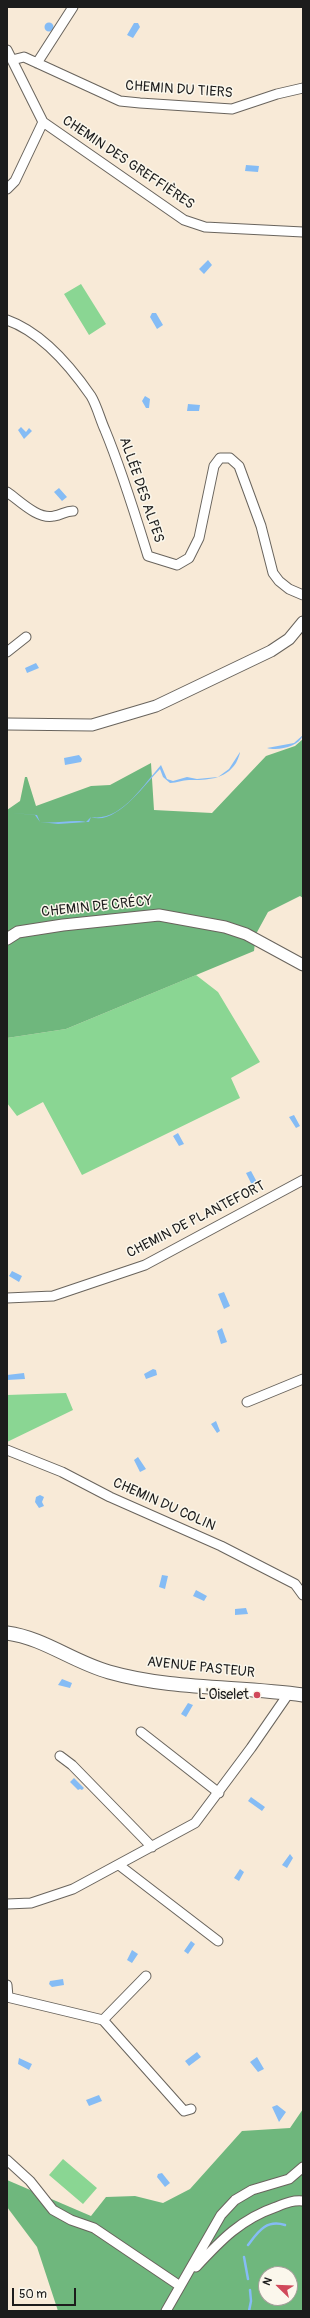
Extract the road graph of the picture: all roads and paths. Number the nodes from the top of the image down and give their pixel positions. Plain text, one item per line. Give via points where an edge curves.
1 (73, 7) edge
2 (7, 50) edge
3 (12, 60) junction
4 (37, 64) junction
5 (303, 88) edge
6 (43, 122) junction
7 (7, 189) edge
8 (303, 232) edge
9 (7, 320) edge
10 (7, 492) edge
11 (73, 511) dead end
12 (303, 595) edge
13 (303, 622) edge
14 (26, 637) dead end
15 (7, 652) edge
16 (7, 724) edge
17 (7, 939) edge
18 (303, 965) edge
19 (303, 1180) edge
20 (7, 1298) edge
21 (303, 1379) edge
22 (247, 1402) dead end
23 (7, 1450) edge
24 (303, 1595) edge
25 (7, 1633) edge
26 (289, 1693) junction
27 (303, 1695) edge
28 (141, 1732) dead end
29 (60, 1756) dead end
30 (219, 1793) junction
31 (152, 1847) junction
32 (119, 1865) junction
33 (7, 1904) edge
34 (218, 1941) dead end
35 (146, 1976) dead end
36 (7, 1985) edge
37 (8, 1997) edge
38 (103, 2020) junction
39 (191, 2109) dead end
40 (7, 2160) edge
41 (303, 2167) edge
42 (303, 2201) edge
43 (188, 2275) junction
44 (180, 2286) junction
45 (166, 2311) edge

1 - 4 street
2 - 3 street, CHEMIN DES GREFFIÈRES
3 - 4 street, CHEMIN DU TIERS via 24,57
3 - 6 street, CHEMIN DES GREFFIÈRES
4 - 5 street, CHEMIN DU TIERS via 120,101 140,103 232,109
6 - 7 street via 15,181
6 - 8 street, CHEMIN DES GREFFIÈRES via 184,220 205,227
9 - 12 street, ALLÉE DES ALPES via 22,325 35,334 91,397 117,459 148,556 177,565 189,558 199,538 214,466 220,458 230,458 239,466 242,473 261,526 273,573 289,589
10 - 11 street via 40,515 54,516
13 - 16 street via 289,639 271,651 156,706 92,725
14 - 15 street
17 - 18 street, CHEMIN DE CRÉCY via 18,932 159,915 225,927 246,934
19 - 20 street, CHEMIN DE PLANTEFORT via 145,1265 53,1296
21 - 22 street
23 - 24 street, CHEMIN DU COLIN via 62,1472 110,1497 221,1546 295,1584
25 - 26 main road, AVENUE PASTEUR via 38,1640 109,1672 176,1684
26 - 27 main road, AVENUE PASTEUR
26 - 30 street via 279,1711
28 - 30 street
29 - 31 street via 72,1765
30 - 31 street via 195,1823
31 - 32 street
32 - 33 street via 72,1889 31,1903
32 - 34 street
35 - 38 street
36 - 37 street
37 - 38 street
38 - 39 street via 184,2111
40 - 44 street via 30,2181 53,2210 94,2228
41 - 43 street via 288,2179 252,2190 235,2200 221,2215
42 - 43 street via 294,2200 254,2215 226,2235
43 - 44 street
44 - 45 street

